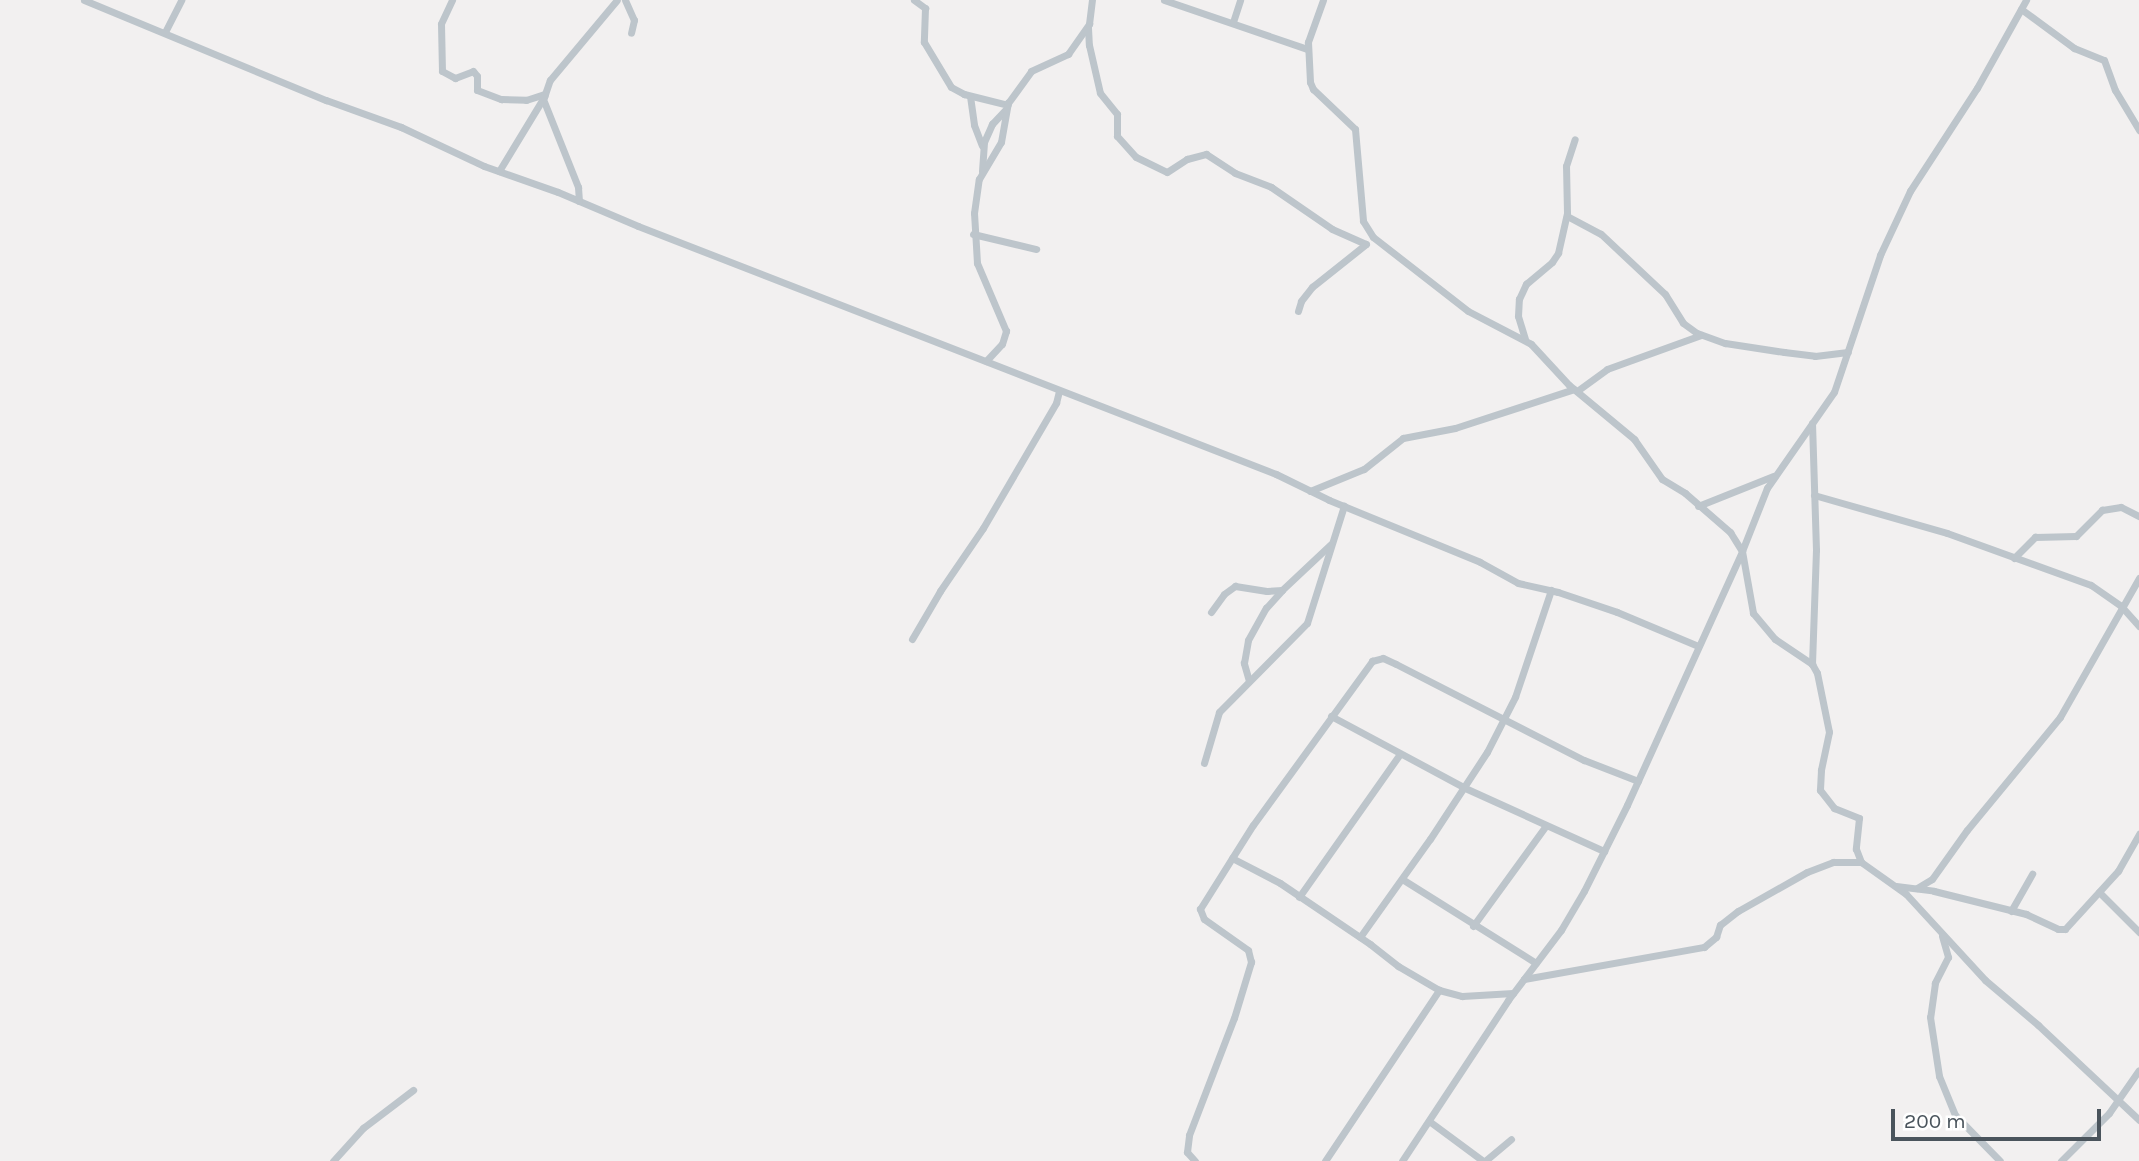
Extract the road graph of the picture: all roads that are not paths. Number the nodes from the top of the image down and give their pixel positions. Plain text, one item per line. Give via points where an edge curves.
1 (84, 0) edge
2 (181, 0) edge
3 (452, 0) edge
4 (617, 0) edge
5 (625, 0) edge
6 (914, 0) edge
7 (1092, 0) edge
8 (1164, 0) edge
9 (1240, 0) edge
10 (1323, 0) edge
11 (2026, 0) edge
12 (2021, 9) junction
13 (1233, 22) junction
14 (1089, 23) junction
15 (165, 32) junction
16 (631, 33) dead end
17 (1307, 49) junction
18 (544, 96) junction
19 (970, 96) junction
20 (1007, 107) junction
21 (2139, 130) edge
22 (1575, 139) dead end
23 (983, 146) junction
24 (499, 171) junction
25 (982, 172) junction
26 (579, 201) junction
27 (1567, 216) junction
28 (973, 234) junction
29 (1375, 239) junction
30 (1366, 244) junction
31 (1036, 249) dead end
32 (1298, 311) dead end
33 (1701, 335) junction
34 (1526, 340) junction
35 (1848, 352) junction
36 (986, 361) junction
37 (1575, 390) junction
38 (1059, 391) junction
39 (1812, 423) junction
40 (1773, 476) junction
41 (1310, 491) junction
42 (1814, 495) junction
43 (1344, 506) junction
44 (1698, 506) junction
45 (2139, 516) edge
46 (1331, 544) junction
47 (1742, 551) junction
48 (2014, 558) junction
49 (2139, 578) edge
50 (1282, 590) junction
51 (1551, 590) junction
52 (2120, 606) junction
53 (1211, 612) dead end
54 (2139, 626) edge
55 (912, 639) dead end
56 (1698, 646) junction
57 (1812, 664) junction
58 (1249, 681) junction
59 (1331, 716) junction
60 (1503, 719) junction
61 (1400, 754) junction
62 (1204, 763) dead end
63 (1638, 781) junction
64 (1465, 788) junction
65 (1545, 827) junction
66 (2139, 834) edge
67 (1604, 851) junction
68 (1232, 858) junction
69 (1861, 862) junction
70 (2032, 874) dead end
71 (1402, 879) junction
72 (1895, 886) junction
73 (1917, 888) junction
74 (2099, 892) junction
75 (1299, 897) junction
76 (2011, 911) junction
77 (1473, 926) junction
78 (1939, 929) junction
79 (2139, 932) edge
80 (1360, 937) junction
81 (1536, 963) junction
82 (1524, 979) junction
83 (1438, 990) junction
84 (1513, 993) junction
85 (2139, 1070) edge
86 (413, 1090) dead end
87 (2118, 1100) junction
88 (2139, 1120) edge
89 (1429, 1121) junction
90 (1511, 1139) dead end
91 (333, 1161) edge
92 (1195, 1161) edge
93 (1325, 1161) edge
94 (1402, 1161) edge
95 (1484, 1161) edge
96 (2000, 1161) edge
97 (2061, 1161) edge

1 - 15 street
2 - 15 street
3 - 18 street via 441,24 442,71 455,78 475,72 477,90 501,99
4 - 18 street via 560,67
5 - 16 street via 634,20
6 - 19 street via 925,8 922,35 942,76
7 - 14 street
8 - 13 street
9 - 13 street
10 - 17 street
11 - 12 street
12 - 21 street via 2074,48 2104,60 2115,90
12 - 35 street via 1977,88 1910,191 1880,255
13 - 17 street
14 - 20 street via 1068,54 1027,75
14 - 30 street via 1100,93 1116,114 1117,136 1136,157 1167,172 1206,154 1235,173 1272,187 1332,229
15 - 24 street
17 - 29 street via 1313,89 1356,133 1363,221
18 - 24 street
18 - 26 street
19 - 20 street
19 - 23 street
20 - 23 street via 992,124
20 - 25 street via 1000,142
22 - 27 street via 1566,166
23 - 25 street
24 - 26 street
25 - 28 street
26 - 36 street
27 - 33 street via 1601,234 1665,293 1683,323
27 - 34 street via 1555,258 1522,291 1518,316
28 - 31 street
28 - 36 street via 977,263 1006,331 1002,344
29 - 30 street
29 - 34 street via 1468,311
30 - 32 street via 1312,287
33 - 35 street via 1815,356
33 - 37 street via 1607,369
34 - 37 street
35 - 39 street via 1831,397
36 - 38 street
37 - 41 street via 1455,428 1404,438 1364,469
37 - 44 street via 1624,429 1662,479
38 - 41 street
38 - 55 street via 983,528
39 - 40 street
39 - 42 street
40 - 44 street
40 - 47 street
41 - 43 street
42 - 48 street via 1947,533
42 - 57 street
43 - 46 street
43 - 51 street via 1480,562 1518,583
44 - 47 street via 1730,532
45 - 48 street via 2121,507 2102,510 2076,536 2035,537
46 - 50 street
46 - 58 street via 1307,623
47 - 56 street
47 - 57 street via 1752,612 1774,639
48 - 52 street via 2091,585
49 - 52 street
50 - 53 street via 1235,586
50 - 58 street via 1248,640 1244,663
51 - 56 street
51 - 60 street via 1515,697
52 - 54 street
52 - 73 street via 2060,717 1932,879
56 - 63 street
57 - 69 street via 1829,719 1820,790 1834,808 1859,818 1856,849
58 - 62 street via 1219,712
59 - 60 street via 1365,668 1383,658
59 - 61 street
59 - 68 street
60 - 63 street
60 - 64 street
61 - 64 street
61 - 75 street
63 - 67 street
64 - 65 street
64 - 71 street
65 - 67 street
65 - 77 street
66 - 74 street via 2124,862
67 - 81 street via 1561,930
68 - 75 street
68 - 92 street via 1204,899 1200,913 1248,950 1250,969 1189,1135 1187,1152
69 - 72 street
69 - 82 street via 1833,862 1807,872 1738,911 1704,947
70 - 76 street
71 - 77 street
71 - 80 street
72 - 73 street
72 - 78 street
73 - 76 street
74 - 76 street via 2065,929
74 - 79 street
75 - 80 street
77 - 81 street
78 - 87 street via 1984,980
78 - 96 street via 1948,950 1931,997 1932,1042 1939,1076 1955,1115
80 - 83 street
81 - 82 street
82 - 84 street
83 - 84 street via 1462,996
83 - 93 street
84 - 89 street
85 - 87 street
86 - 91 street via 363,1128
87 - 88 street
87 - 97 street
89 - 94 street
89 - 95 street
90 - 95 street

